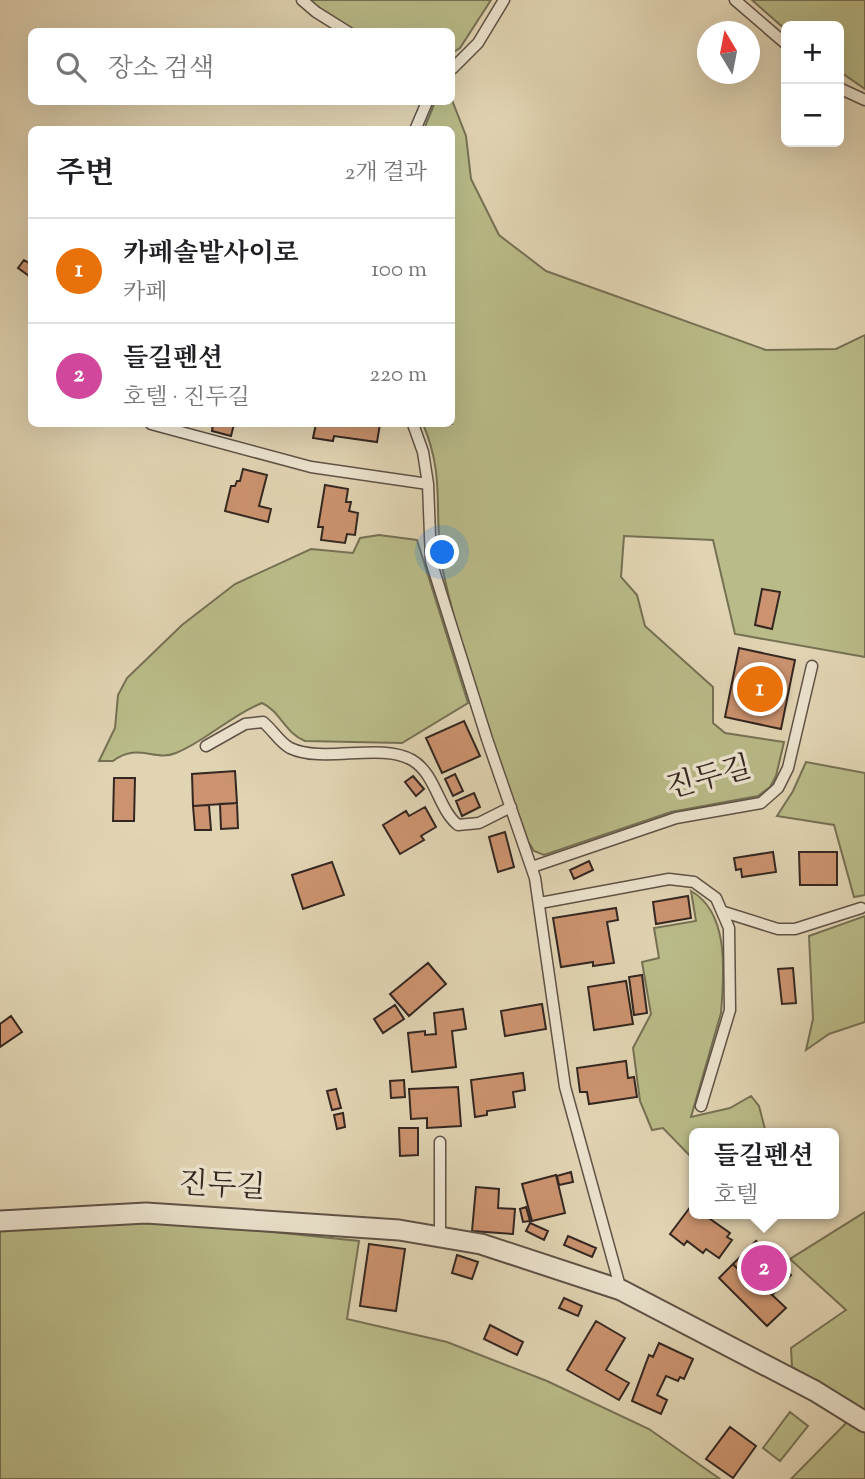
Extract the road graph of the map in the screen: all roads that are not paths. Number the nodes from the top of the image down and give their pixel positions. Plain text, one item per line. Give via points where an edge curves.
1 (302, 0) edge
2 (504, 0) edge
3 (735, 0) edge
4 (342, 28) edge
5 (781, 40) edge
6 (455, 66) edge
7 (844, 90) edge
8 (865, 100) edge
9 (426, 105) edge
10 (417, 126) edge
11 (162, 427) edge
12 (414, 427) edge
13 (428, 484) junction
14 (812, 666) dead end
15 (206, 746) dead end
16 (512, 807) junction
17 (532, 867) junction
18 (540, 903) junction
19 (861, 908) dead end
20 (724, 912) junction
21 (701, 1106) dead end
22 (440, 1142) dead end
23 (0, 1221) edge
24 (440, 1235) junction
25 (621, 1290) junction
26 (865, 1422) edge

1 - 4 lane
2 - 6 lane via 478,43
3 - 5 lane
7 - 8 lane
9 - 10 lane
11 - 13 lane via 311,467
12 - 13 lane
13 - 16 lane via 428,544 435,578
14 - 17 lane, 진두길 via 788,768 778,788 761,803 676,818
15 - 16 lane via 244,724 263,722 292,749 388,755 413,761 458,825 467,827
16 - 17 lane
17 - 18 lane
18 - 20 lane via 683,879 704,888
18 - 25 lane via 565,1087
19 - 20 lane via 795,929 778,929
20 - 21 lane via 729,928 730,1010
22 - 24 lane
23 - 24 street, 진두길 via 146,1213
24 - 25 street, 진두길
25 - 26 street, 진두길

